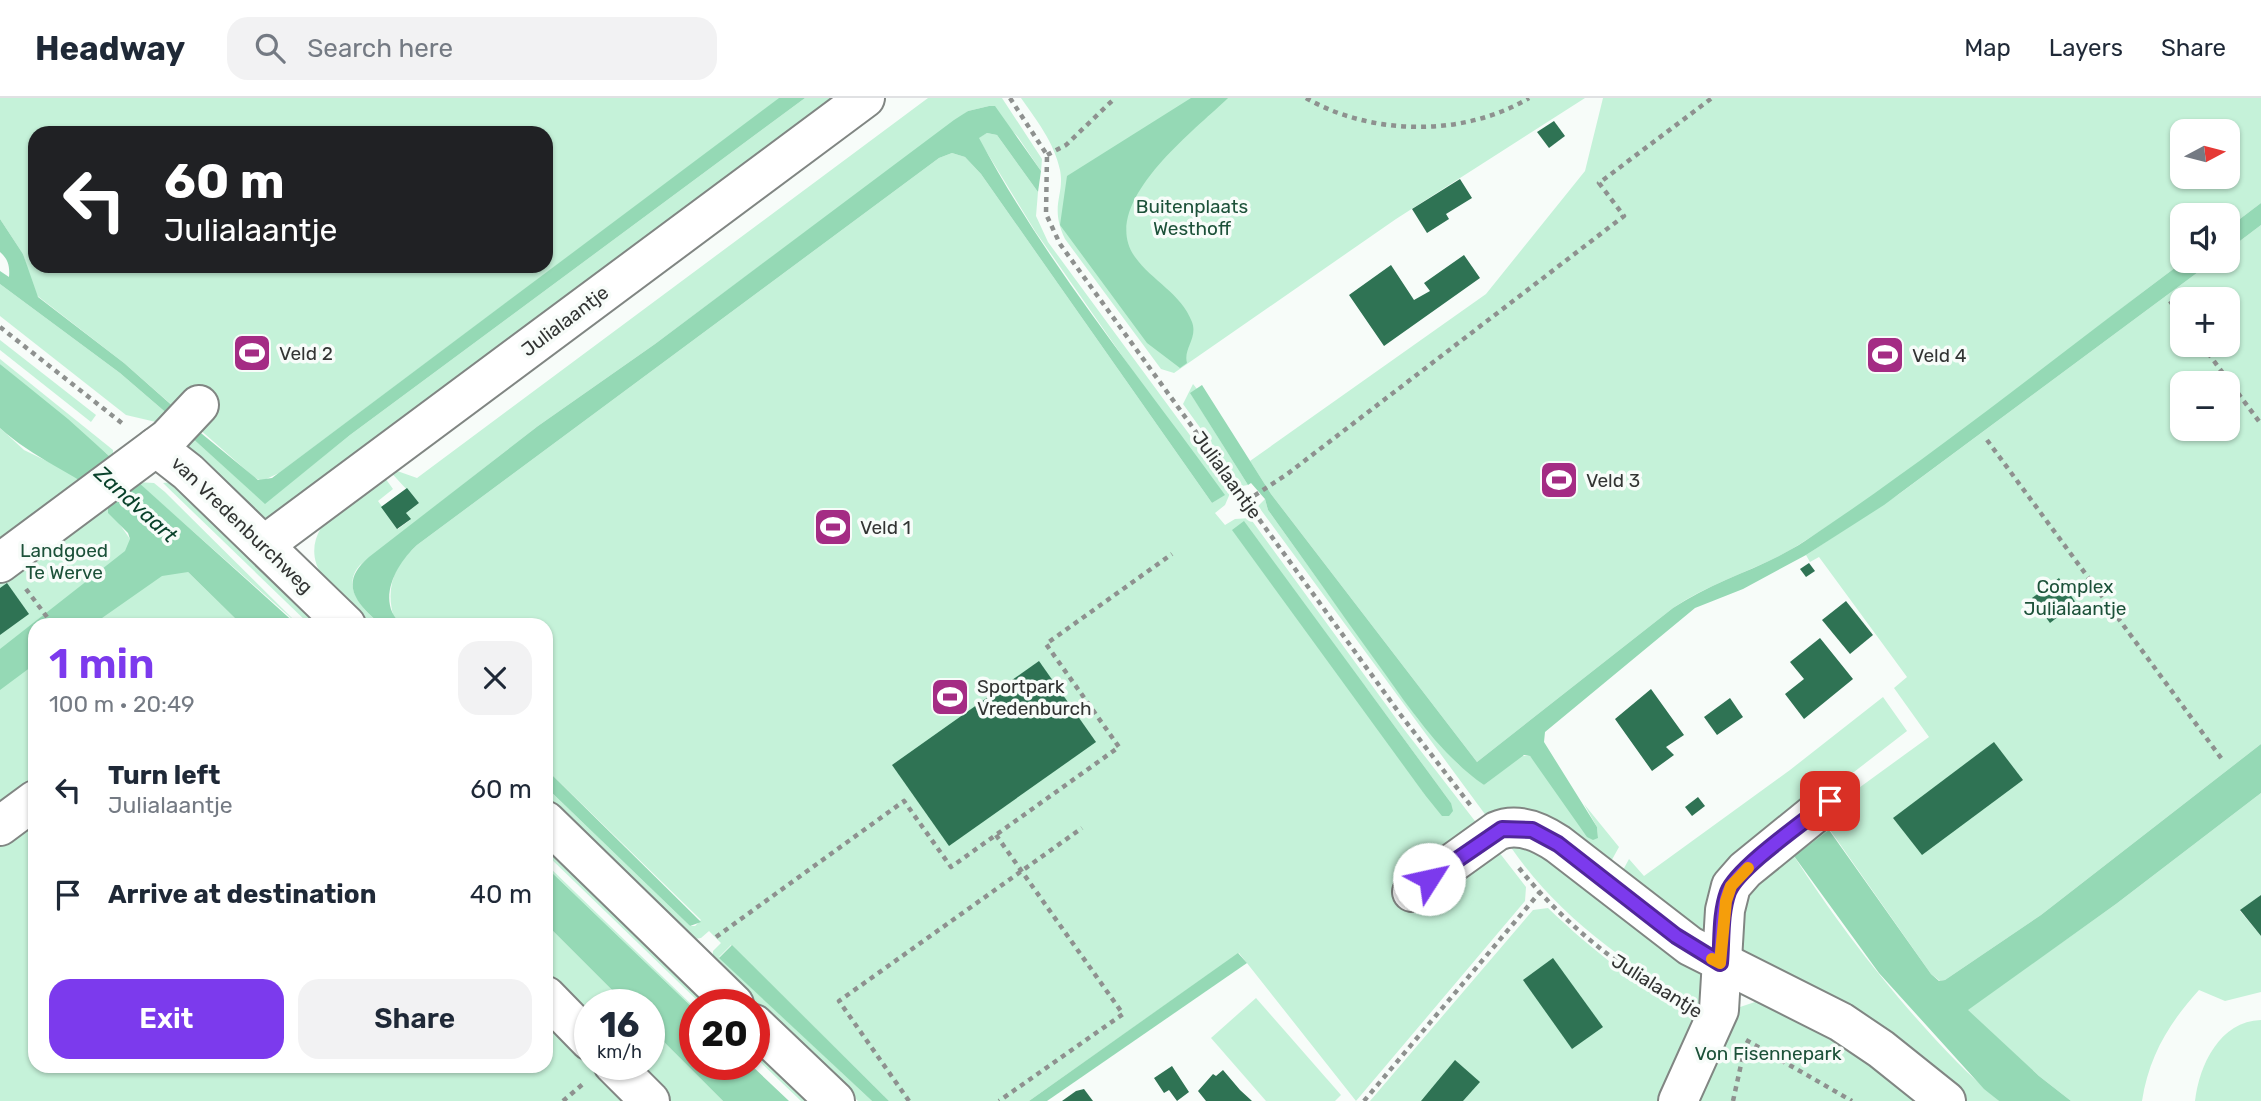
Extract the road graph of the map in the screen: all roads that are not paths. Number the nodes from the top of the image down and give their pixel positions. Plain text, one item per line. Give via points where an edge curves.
1 (865, 98) edge
2 (199, 405) dead end
3 (156, 447) junction
4 (264, 545) junction
5 (0, 563) edge
6 (339, 618) edge
7 (1830, 801) dead end
8 (28, 805) edge
9 (0, 826) edge
10 (553, 828) edge
11 (1412, 892) dead end
12 (1720, 963) junction
13 (718, 989) edge
14 (553, 1003) edge
15 (574, 1025) edge
16 (770, 1039) edge
17 (629, 1080) edge
18 (650, 1101) edge
19 (835, 1101) edge
20 (1678, 1101) edge
21 (1946, 1101) edge

1 - 4 street, Julialaantje
2 - 3 street
3 - 4 street, van Vredenburchweg
3 - 5 street
4 - 6 street, van Vredenburchweg
7 - 12 street via 1731,886 1724,910
8 - 9 street
10 - 13 street
11 - 12 street via 1493,834 1518,828 1552,840 1676,936
12 - 20 street via 1721,998
12 - 21 street via 1841,1022
14 - 15 street
16 - 19 street
17 - 18 street

